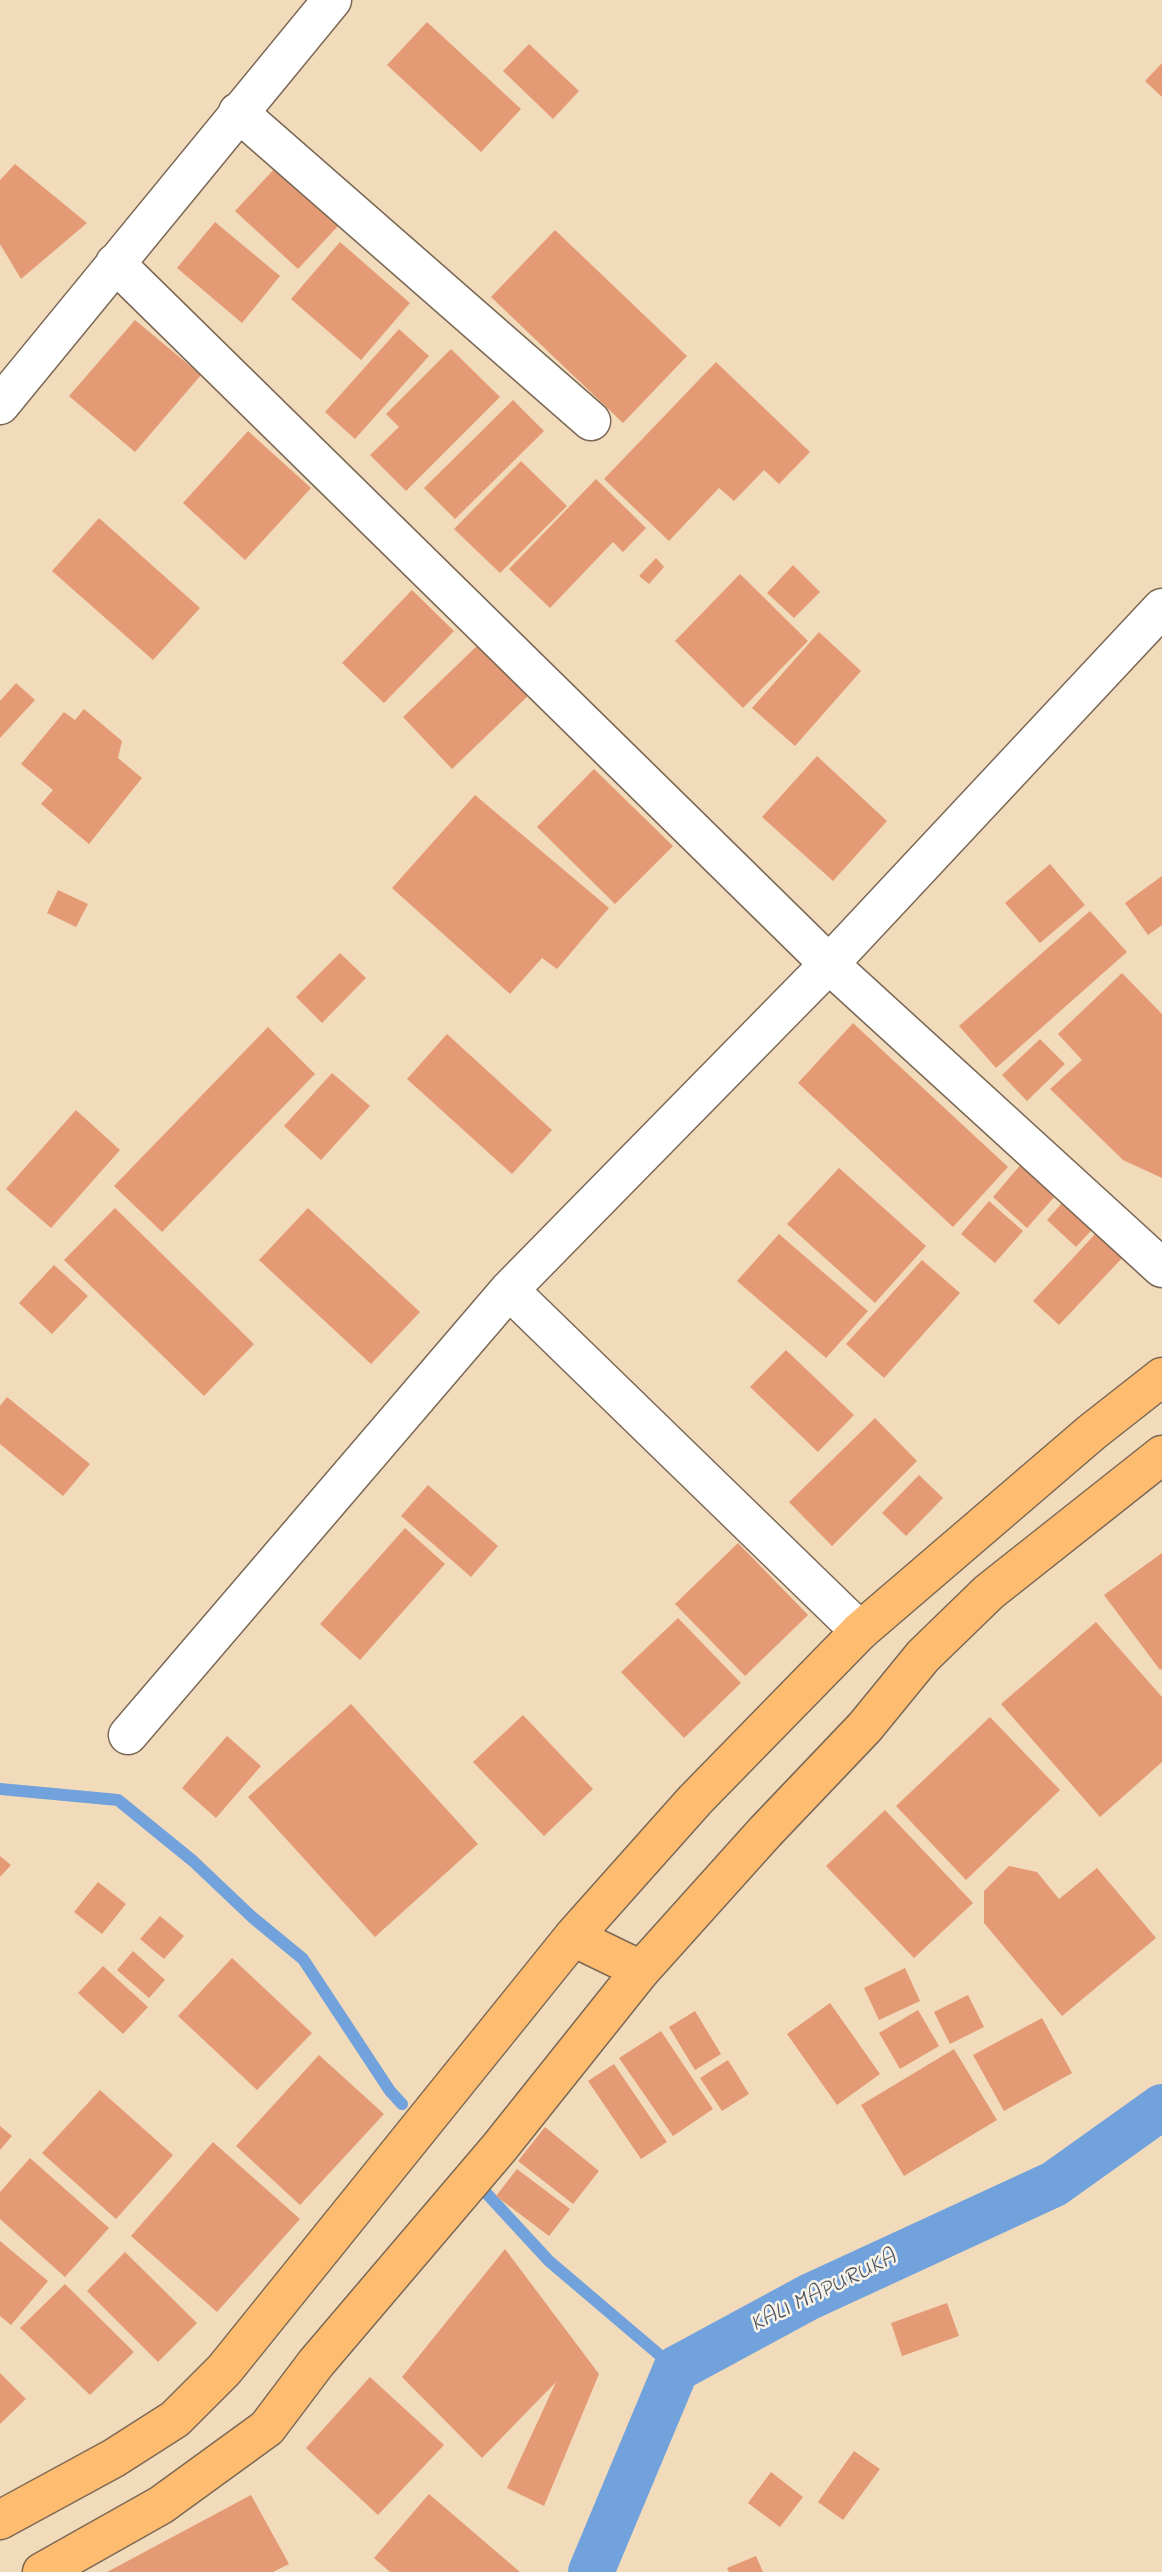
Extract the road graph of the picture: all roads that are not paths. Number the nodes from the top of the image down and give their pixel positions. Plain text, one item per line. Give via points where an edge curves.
1 (332, 0) edge
2 (238, 112) junction
3 (115, 263) junction
4 (0, 405) edge
5 (591, 421) dead end
6 (1162, 608) edge
7 (829, 964) junction
8 (1162, 1268) edge
9 (509, 1290) junction
10 (1162, 1377) edge
11 (1162, 1455) edge
12 (1016, 1497) junction
13 (1067, 1529) junction
14 (860, 1631) junction
15 (128, 1735) dead end
16 (573, 1937) junction
17 (641, 1970) junction
18 (0, 2520) edge
19 (42, 2572) edge

1 - 2 street
2 - 3 street
2 - 5 street
3 - 4 street
3 - 7 street
6 - 7 street
7 - 8 street
7 - 9 street
9 - 14 street
9 - 15 street
10 - 12 highway
11 - 13 highway
12 - 13 highway
12 - 14 highway
13 - 17 highway via 989,1592 923,1656 865,1727
14 - 16 highway via 695,1800
16 - 17 highway
16 - 18 highway via 214,2379 175,2419
17 - 19 highway via 267,2428 161,2505

